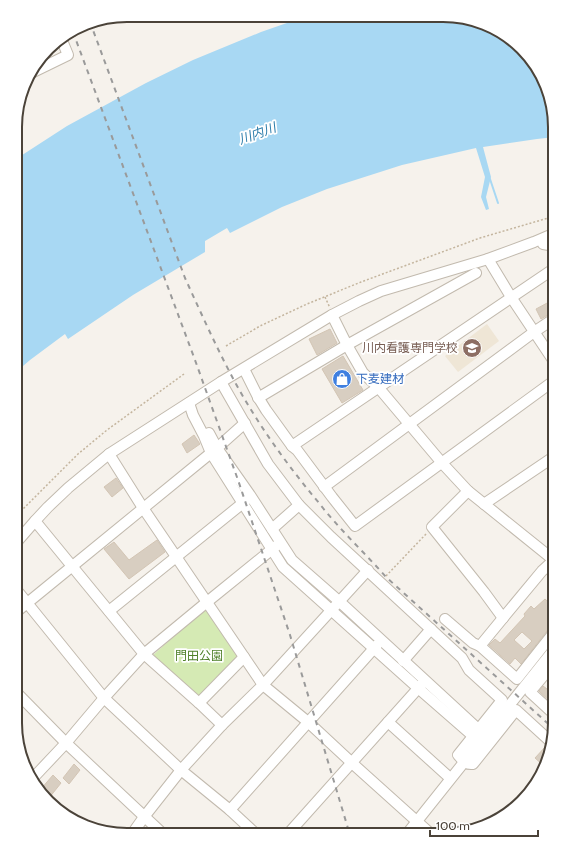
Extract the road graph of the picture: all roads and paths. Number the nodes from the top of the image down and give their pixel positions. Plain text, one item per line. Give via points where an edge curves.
1 (63, 44) edge
2 (40, 68) edge
3 (548, 218) edge
4 (548, 236) edge
5 (544, 244) dead end
6 (548, 245) edge
7 (488, 259) junction
8 (441, 273) junction
9 (476, 273) dead end
10 (548, 273) edge
11 (446, 290) junction
12 (325, 297) junction
13 (511, 297) junction
14 (332, 315) junction
15 (548, 323) edge
16 (534, 332) junction
17 (226, 346) dead end
18 (347, 346) junction
19 (548, 353) edge
20 (244, 369) junction
21 (184, 374) dead end
22 (221, 382) junction
23 (548, 385) edge
24 (378, 387) junction
25 (258, 398) junction
26 (189, 403) junction
27 (245, 423) junction
28 (409, 424) junction
29 (292, 446) junction
30 (214, 451) junction
31 (108, 454) junction
32 (548, 461) edge
33 (442, 463) junction
34 (324, 487) junction
35 (468, 490) junction
36 (250, 495) junction
37 (243, 503) junction
38 (484, 504) junction
39 (299, 505) junction
40 (144, 508) junction
41 (22, 510) edge
42 (35, 521) junction
43 (432, 527) junction
44 (272, 529) junction
45 (22, 536) edge
46 (280, 542) junction
47 (272, 550) junction
48 (548, 555) edge
49 (177, 557) junction
50 (72, 566) junction
51 (548, 566) edge
52 (368, 570) junction
53 (381, 576) dead end
54 (22, 597) edge
55 (206, 602) junction
56 (340, 602) junction
57 (27, 603) junction
58 (22, 607) edge
59 (109, 611) junction
60 (332, 611) junction
61 (445, 618) dead end
62 (503, 618) junction
63 (431, 629) junction
64 (381, 640) junction
65 (548, 640) edge
66 (480, 646) junction
67 (374, 648) junction
68 (144, 654) junction
69 (244, 657) junction
70 (548, 657) edge
71 (403, 661) junction
72 (548, 670) edge
73 (421, 684) junction
74 (263, 685) junction
75 (22, 698) edge
76 (104, 698) junction
77 (199, 703) junction
78 (548, 709) edge
79 (308, 722) junction
80 (388, 722) junction
81 (222, 725) junction
82 (475, 732) junction
83 (547, 738) edge
84 (66, 743) junction
85 (464, 761) junction
86 (352, 763) junction
87 (181, 770) junction
88 (36, 775) edge
89 (450, 778) junction
90 (230, 810) junction
91 (144, 817) junction
92 (416, 820) junction
93 (136, 828) edge
94 (156, 828) edge
95 (250, 828) edge
96 (293, 828) edge
97 (411, 828) edge
98 (425, 828) edge

1 - 2 street via 68,55
3 - 12 path via 480,238
4 - 7 street
5 - 6 street
7 - 8 street
7 - 13 street
8 - 11 street
8 - 14 street via 381,291
9 - 11 street
10 - 13 street
11 - 18 street
12 - 14 path
12 - 17 path via 260,326
13 - 16 street
13 - 24 street
14 - 18 street
14 - 20 street
15 - 16 street
16 - 19 street
16 - 28 street
18 - 24 street via 363,373
18 - 25 street
20 - 22 street
20 - 25 street
21 - 41 path via 78,454
22 - 26 street
22 - 27 street
23 - 33 street
24 - 28 street
24 - 29 street
25 - 29 street
26 - 30 street via 198,413
26 - 31 street
27 - 30 street
27 - 39 street via 268,464
28 - 33 street
28 - 34 street
29 - 34 street
30 - 36 street
30 - 37 street
30 - 40 street
31 - 40 street
31 - 42 street
32 - 38 street
33 - 34 street via 355,526
33 - 35 street
35 - 38 street
35 - 43 street
36 - 37 street
36 - 44 street
37 - 47 street
37 - 49 street
38 - 48 street
39 - 44 street
39 - 52 street
40 - 49 street
40 - 50 street
42 - 45 street
42 - 50 street
43 - 53 path via 386,577
43 - 62 street
44 - 46 street
46 - 47 street
46 - 56 street via 292,560
47 - 55 street
47 - 60 street via 283,567
49 - 55 street
49 - 59 street
50 - 57 street
50 - 59 street
51 - 62 street
52 - 56 street
52 - 63 street
54 - 57 street
55 - 68 street
55 - 69 street
56 - 60 street
56 - 64 street
57 - 58 street
57 - 76 street
59 - 68 street
60 - 67 street
60 - 74 street
61 - 66 street via 473,643
62 - 66 street
63 - 71 street
63 - 82 street via 462,658 469,670 502,700
64 - 67 street
64 - 71 street
65 - 66 street via 517,679
67 - 73 street
67 - 79 street
68 - 76 street
68 - 77 street
69 - 74 street
69 - 77 street
70 - 85 street
71 - 73 street
72 - 78 street via 530,692
73 - 80 street
73 - 82 street
74 - 79 street
74 - 81 street
75 - 84 street
76 - 84 street
76 - 87 street
77 - 81 street
79 - 86 street
79 - 90 street
80 - 86 street
80 - 89 street
81 - 87 street
82 - 85 street via 458,755
83 - 85 street via 516,710 473,764
84 - 88 street
84 - 91 street
85 - 89 street
86 - 92 street
86 - 96 street
87 - 90 street
87 - 91 street
89 - 92 street
90 - 95 street
91 - 93 street
91 - 94 street
92 - 97 street
92 - 98 street

